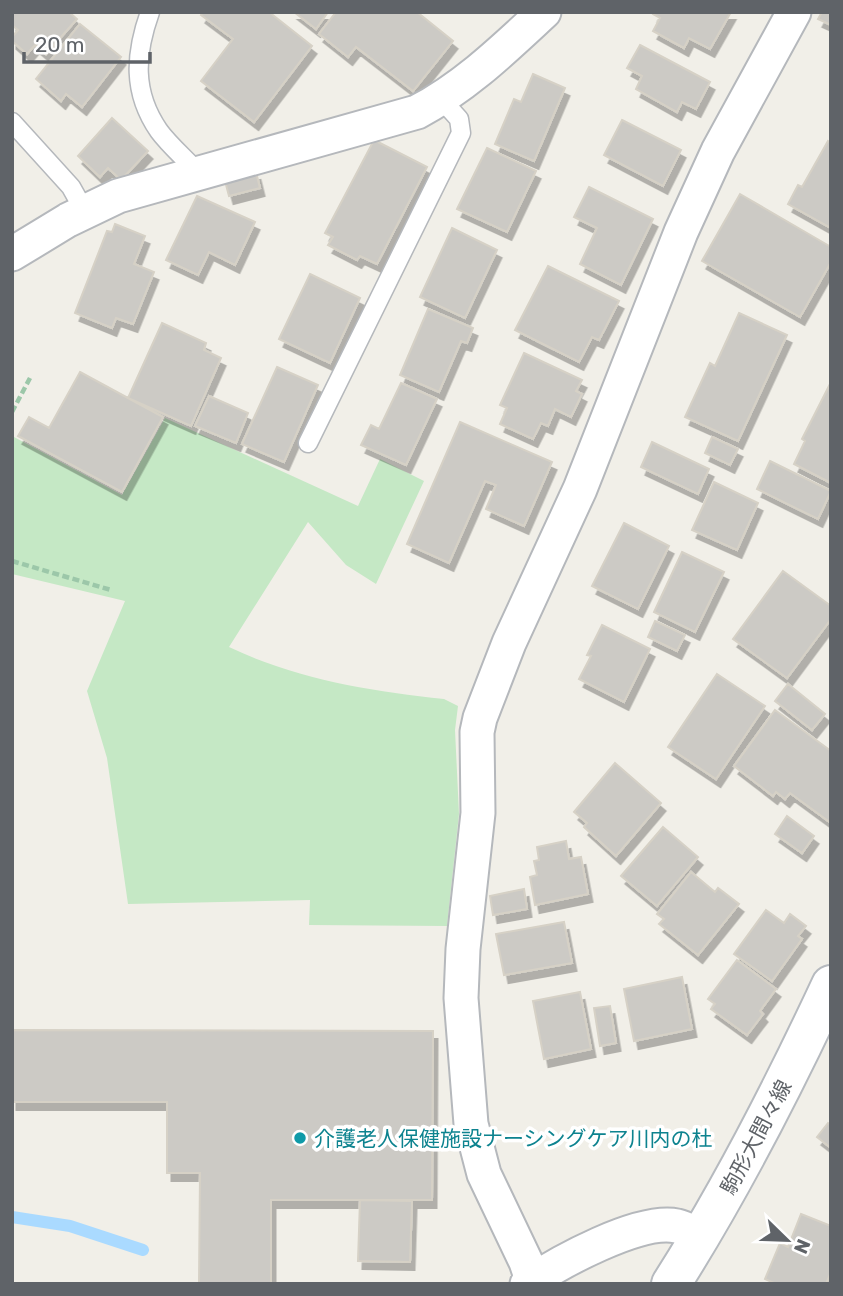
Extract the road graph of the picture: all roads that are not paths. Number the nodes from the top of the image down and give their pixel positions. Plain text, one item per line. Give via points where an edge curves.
1 (150, 12) edge
2 (544, 12) edge
3 (794, 12) edge
4 (441, 99) junction
5 (12, 122) edge
6 (199, 174) junction
7 (85, 212) junction
8 (12, 254) edge
9 (307, 443) dead end
10 (831, 985) edge
11 (702, 1236) junction
12 (529, 1282) edge
13 (671, 1284) edge

1 - 6 lane via 138,58 142,95 160,132
2 - 4 street
3 - 12 street via 718,151 681,232 580,489 509,643 477,732 478,813 461,998 471,1124 484,1174 526,1262
4 - 6 street via 417,111
4 - 9 lane via 459,119 461,133
5 - 7 lane via 71,187
6 - 7 street via 118,196
7 - 8 street
10 - 11 main road, 駒形大間々線 via 761,1131
11 - 12 street via 676,1226 647,1228 604,1241
11 - 13 main road, 駒形大間々線

